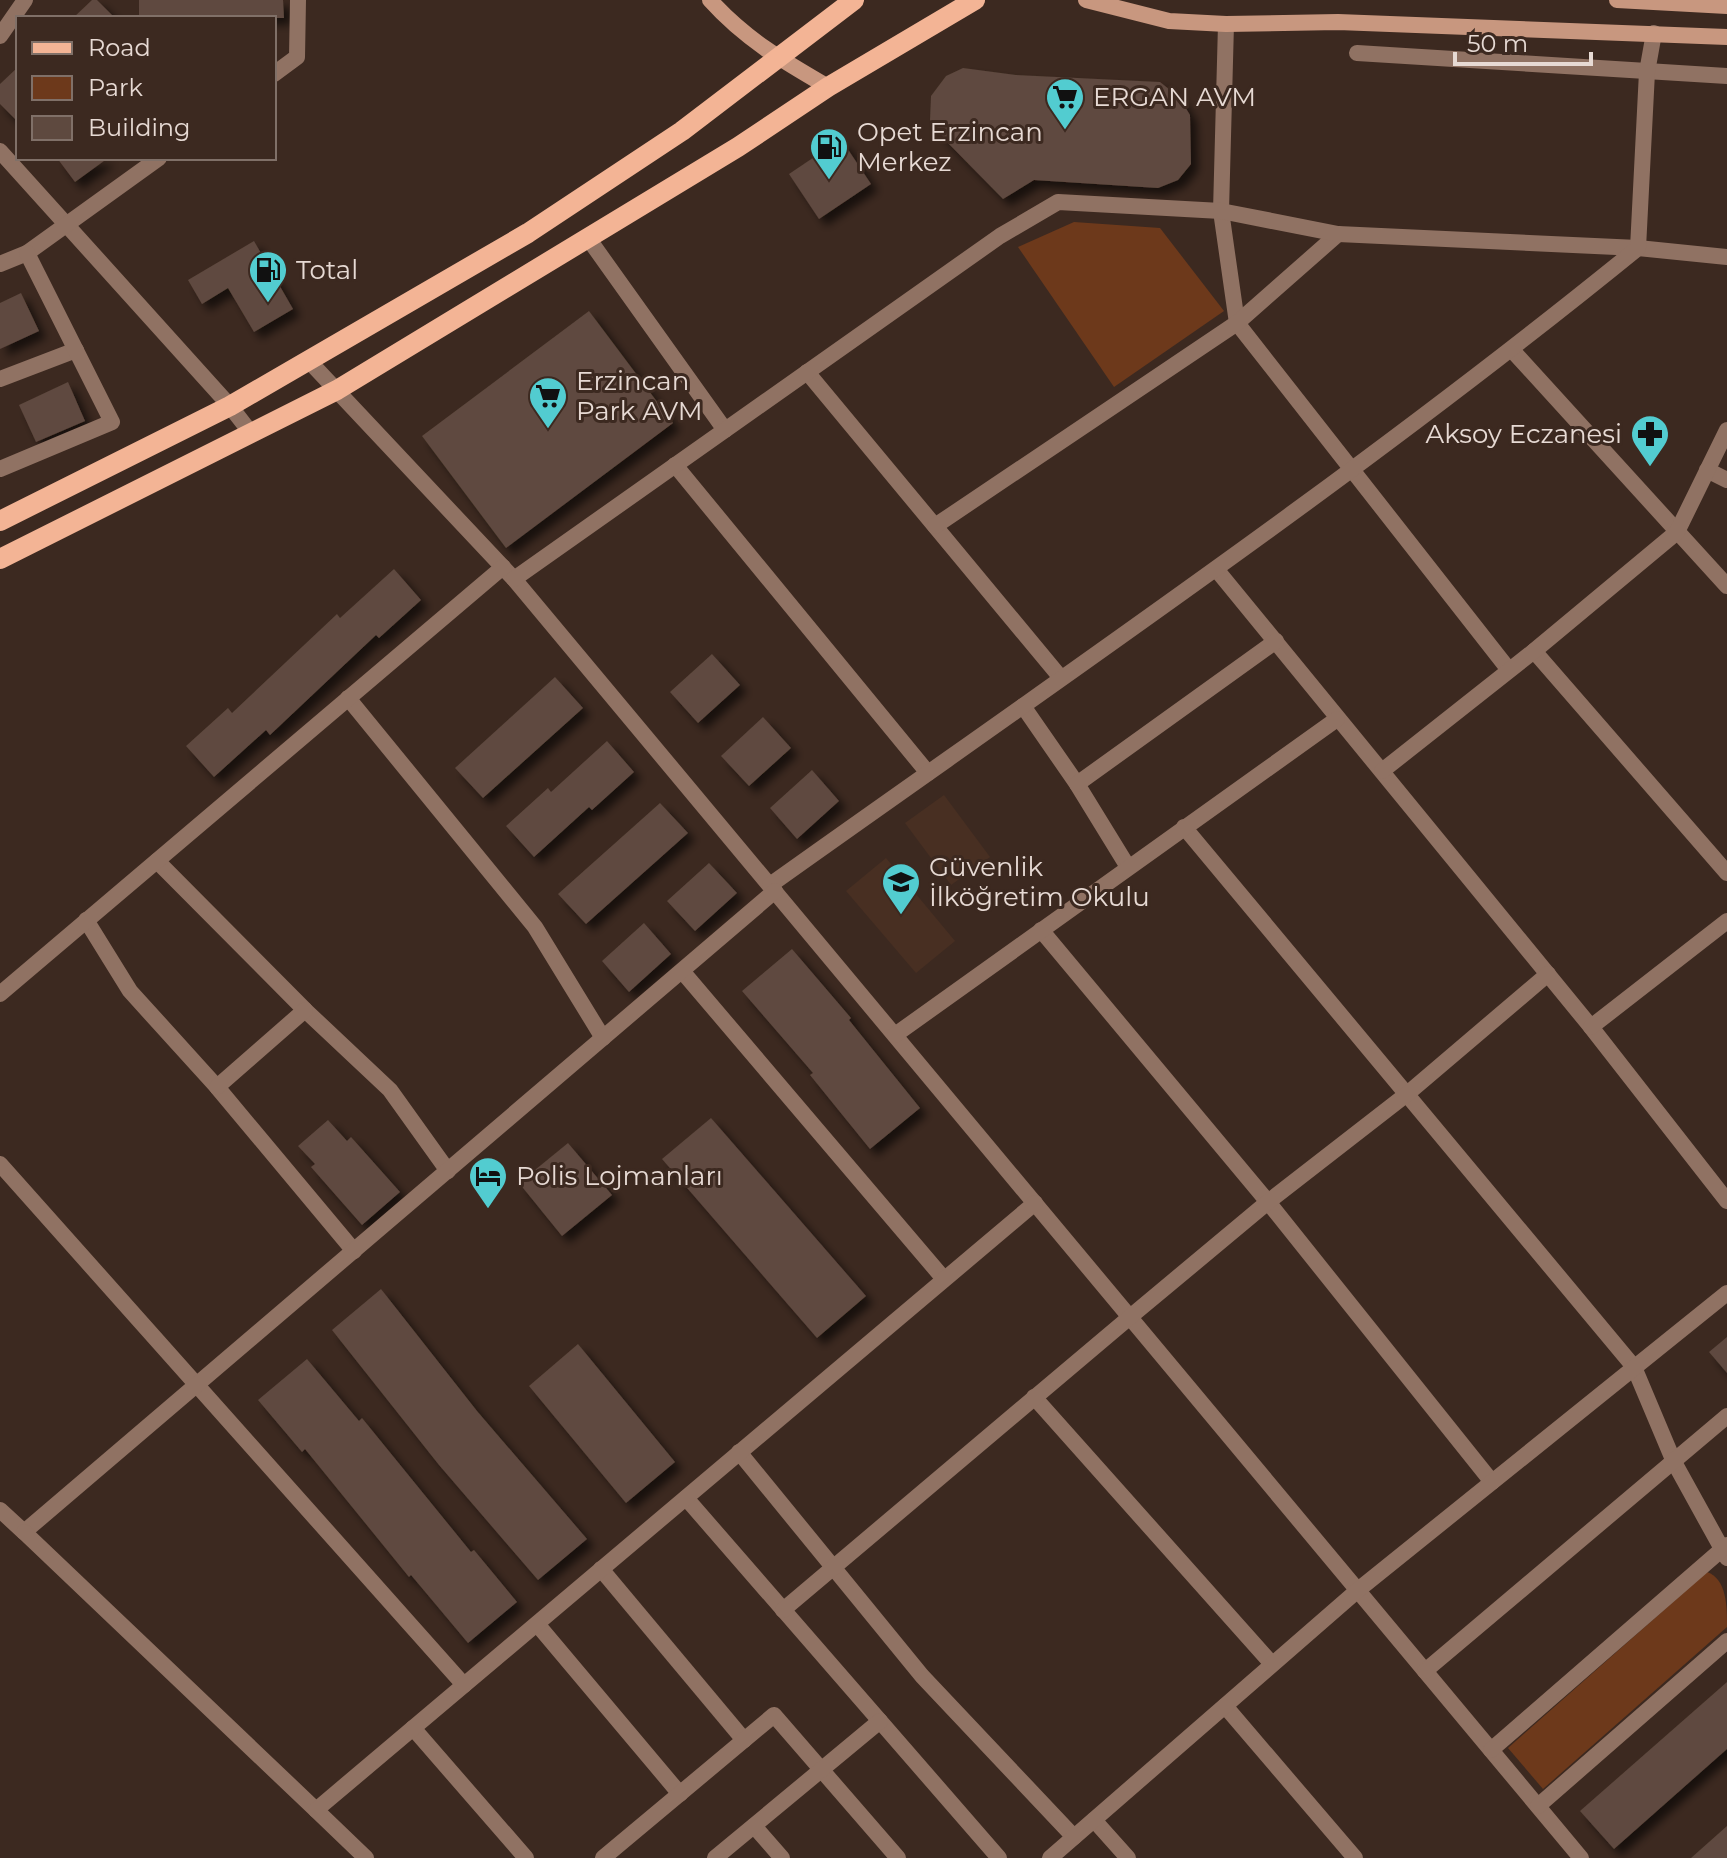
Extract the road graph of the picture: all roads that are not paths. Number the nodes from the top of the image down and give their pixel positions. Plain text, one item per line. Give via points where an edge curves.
1 (25, 0) edge
2 (298, 0) edge
3 (710, 0) edge
4 (854, 0) edge
5 (975, 0) edge
6 (1086, 0) edge
7 (1617, 0) edge
8 (1623, 0) edge
9 (1727, 6) edge
10 (1226, 24) junction
11 (1654, 33) junction
12 (0, 36) edge
13 (1727, 37) edge
14 (1357, 53) dead end
15 (780, 59) junction
16 (1647, 72) junction
17 (276, 73) edge
18 (1727, 76) edge
19 (828, 87) junction
20 (0, 151) edge
21 (156, 160) edge
22 (1221, 211) junction
23 (66, 226) junction
24 (1338, 234) junction
25 (588, 238) junction
26 (1638, 248) junction
27 (27, 253) junction
28 (1727, 257) edge
29 (0, 264) edge
30 (1237, 323) junction
31 (76, 350) junction
32 (1512, 350) junction
33 (309, 361) junction
34 (807, 372) junction
35 (0, 379) edge
36 (337, 390) junction
37 (230, 406) junction
38 (725, 430) junction
39 (1727, 430) edge
40 (251, 433) junction
41 (675, 465) junction
42 (0, 469) edge
43 (1353, 470) junction
44 (1707, 470) junction
45 (1727, 480) edge
46 (0, 521) edge
47 (935, 526) junction
48 (1677, 532) junction
49 (0, 559) edge
50 (1216, 569) junction
51 (509, 573) junction
52 (1727, 586) edge
53 (1276, 641) junction
54 (1534, 651) junction
55 (1509, 670) junction
56 (1061, 678) junction
57 (348, 698) junction
58 (1023, 706) junction
59 (1337, 719) junction
60 (1382, 771) junction
61 (928, 773) junction
62 (1077, 784) junction
63 (1184, 827) junction
64 (157, 861) junction
65 (1128, 867) junction
66 (1727, 873) edge
67 (772, 888) junction
68 (86, 920) junction
69 (1727, 921) edge
70 (1041, 930) junction
71 (682, 971) junction
72 (1548, 974) junction
73 (0, 994) edge
74 (305, 1010) junction
75 (1591, 1027) junction
76 (895, 1035) junction
77 (603, 1038) junction
78 (217, 1087) junction
79 (1407, 1094) junction
80 (0, 1164) edge
81 (448, 1171) junction
82 (1727, 1201) edge
83 (1268, 1202) junction
84 (1035, 1203) junction
85 (354, 1251) junction
86 (944, 1279) junction
87 (1727, 1293) edge
88 (1130, 1317) junction
89 (1634, 1367) junction
90 (197, 1387) junction
91 (1034, 1397) junction
92 (1727, 1416) edge
93 (739, 1452) junction
94 (1674, 1462) junction
95 (1492, 1482) junction
96 (686, 1498) junction
97 (0, 1510) edge
98 (24, 1532) junction
99 (1725, 1551) edge
100 (834, 1566) junction
101 (601, 1569) junction
102 (1358, 1590) junction
103 (783, 1610) junction
104 (537, 1624) junction
105 (1727, 1641) edge
106 (1272, 1664) junction
107 (1425, 1671) junction
108 (464, 1685) junction
109 (1225, 1706) junction
110 (880, 1721) junction
111 (413, 1728) junction
112 (744, 1740) junction
113 (1491, 1750) junction
114 (821, 1769) junction
115 (680, 1794) junction
116 (1538, 1806) junction
117 (316, 1810) junction
118 (1094, 1820) junction
119 (754, 1826) junction
120 (1074, 1837) junction
121 (366, 1858) edge
122 (526, 1858) edge
123 (603, 1858) edge
124 (715, 1858) edge
125 (782, 1858) edge
126 (898, 1858) edge
127 (999, 1858) edge
128 (1050, 1858) edge
129 (1128, 1858) edge
130 (1355, 1858) edge
131 (1581, 1858) edge

1 - 12 street
2 - 17 street via 297,57
3 - 15 main road via 734,26
4 - 15 main road
5 - 19 main road
6 - 10 main road via 1169,21
7 - 8 main road
8 - 9 main road
10 - 11 main road via 1338,22
10 - 22 street
11 - 13 main road
11 - 16 street
14 - 16 street
15 - 19 main road
15 - 33 main road via 528,233
16 - 18 street
16 - 26 street
19 - 25 main road
20 - 23 street
21 - 23 street
22 - 24 street
22 - 30 street
22 - 34 street via 1058,202 1000,236
23 - 27 street
23 - 37 street
24 - 26 street
24 - 30 street
25 - 36 main road
25 - 38 street
26 - 28 street
26 - 32 street
27 - 29 street
27 - 31 street
30 - 43 street
30 - 47 street
31 - 35 street
31 - 42 street via 112,422
32 - 43 street
32 - 48 street
33 - 36 street
33 - 37 main road
34 - 38 street
34 - 47 street
36 - 40 main road
36 - 51 street
37 - 40 street
37 - 46 main road
38 - 41 street
39 - 44 street
40 - 49 main road
41 - 51 street
41 - 61 street
43 - 50 street
43 - 55 street
44 - 45 street
44 - 48 street
47 - 56 street
48 - 52 street
48 - 54 street
50 - 53 street
50 - 56 street
51 - 57 street
51 - 67 street
53 - 59 street
53 - 62 street
54 - 55 street
54 - 66 street
55 - 60 street
56 - 58 street
57 - 64 street
57 - 77 street via 535,927
58 - 61 street
58 - 62 street
59 - 60 street
59 - 63 street
60 - 72 street
61 - 67 street
62 - 65 street
63 - 65 street
63 - 79 street
64 - 68 street
64 - 74 street
65 - 70 street
67 - 71 street
67 - 76 street
68 - 73 street
68 - 78 street via 130,991
69 - 75 street
70 - 76 street
70 - 83 street
71 - 77 street
71 - 86 street
72 - 75 street
72 - 79 street
74 - 78 street
74 - 81 street via 390,1090
75 - 82 street
76 - 84 street
77 - 81 street
78 - 85 street
79 - 83 street
79 - 89 street
80 - 90 street
81 - 85 street
83 - 88 street
83 - 95 street
84 - 86 street
84 - 88 street
85 - 90 street
86 - 93 street
87 - 89 street
88 - 91 street
88 - 102 street
89 - 94 street
89 - 95 street
90 - 98 street
90 - 108 street
91 - 100 street
91 - 106 street
92 - 94 street
93 - 96 street
93 - 100 street
94 - 99 street
94 - 107 street
95 - 102 street
96 - 101 street
96 - 103 street
97 - 98 street
98 - 117 street
99 - 113 street
100 - 103 street
100 - 120 street via 922,1676
101 - 104 street
101 - 112 street
102 - 106 street
102 - 107 street
103 - 110 street
104 - 108 street
104 - 115 street
105 - 116 street
106 - 109 street
107 - 113 street
108 - 111 street
109 - 118 street
109 - 130 street
110 - 114 street
110 - 127 street
111 - 117 street
111 - 122 street
112 - 114 street via 774,1715
112 - 115 street
113 - 116 street
114 - 119 street
114 - 126 street
115 - 123 street
116 - 131 street
117 - 121 street
118 - 120 street
118 - 129 street
119 - 124 street
119 - 125 street
120 - 128 street

